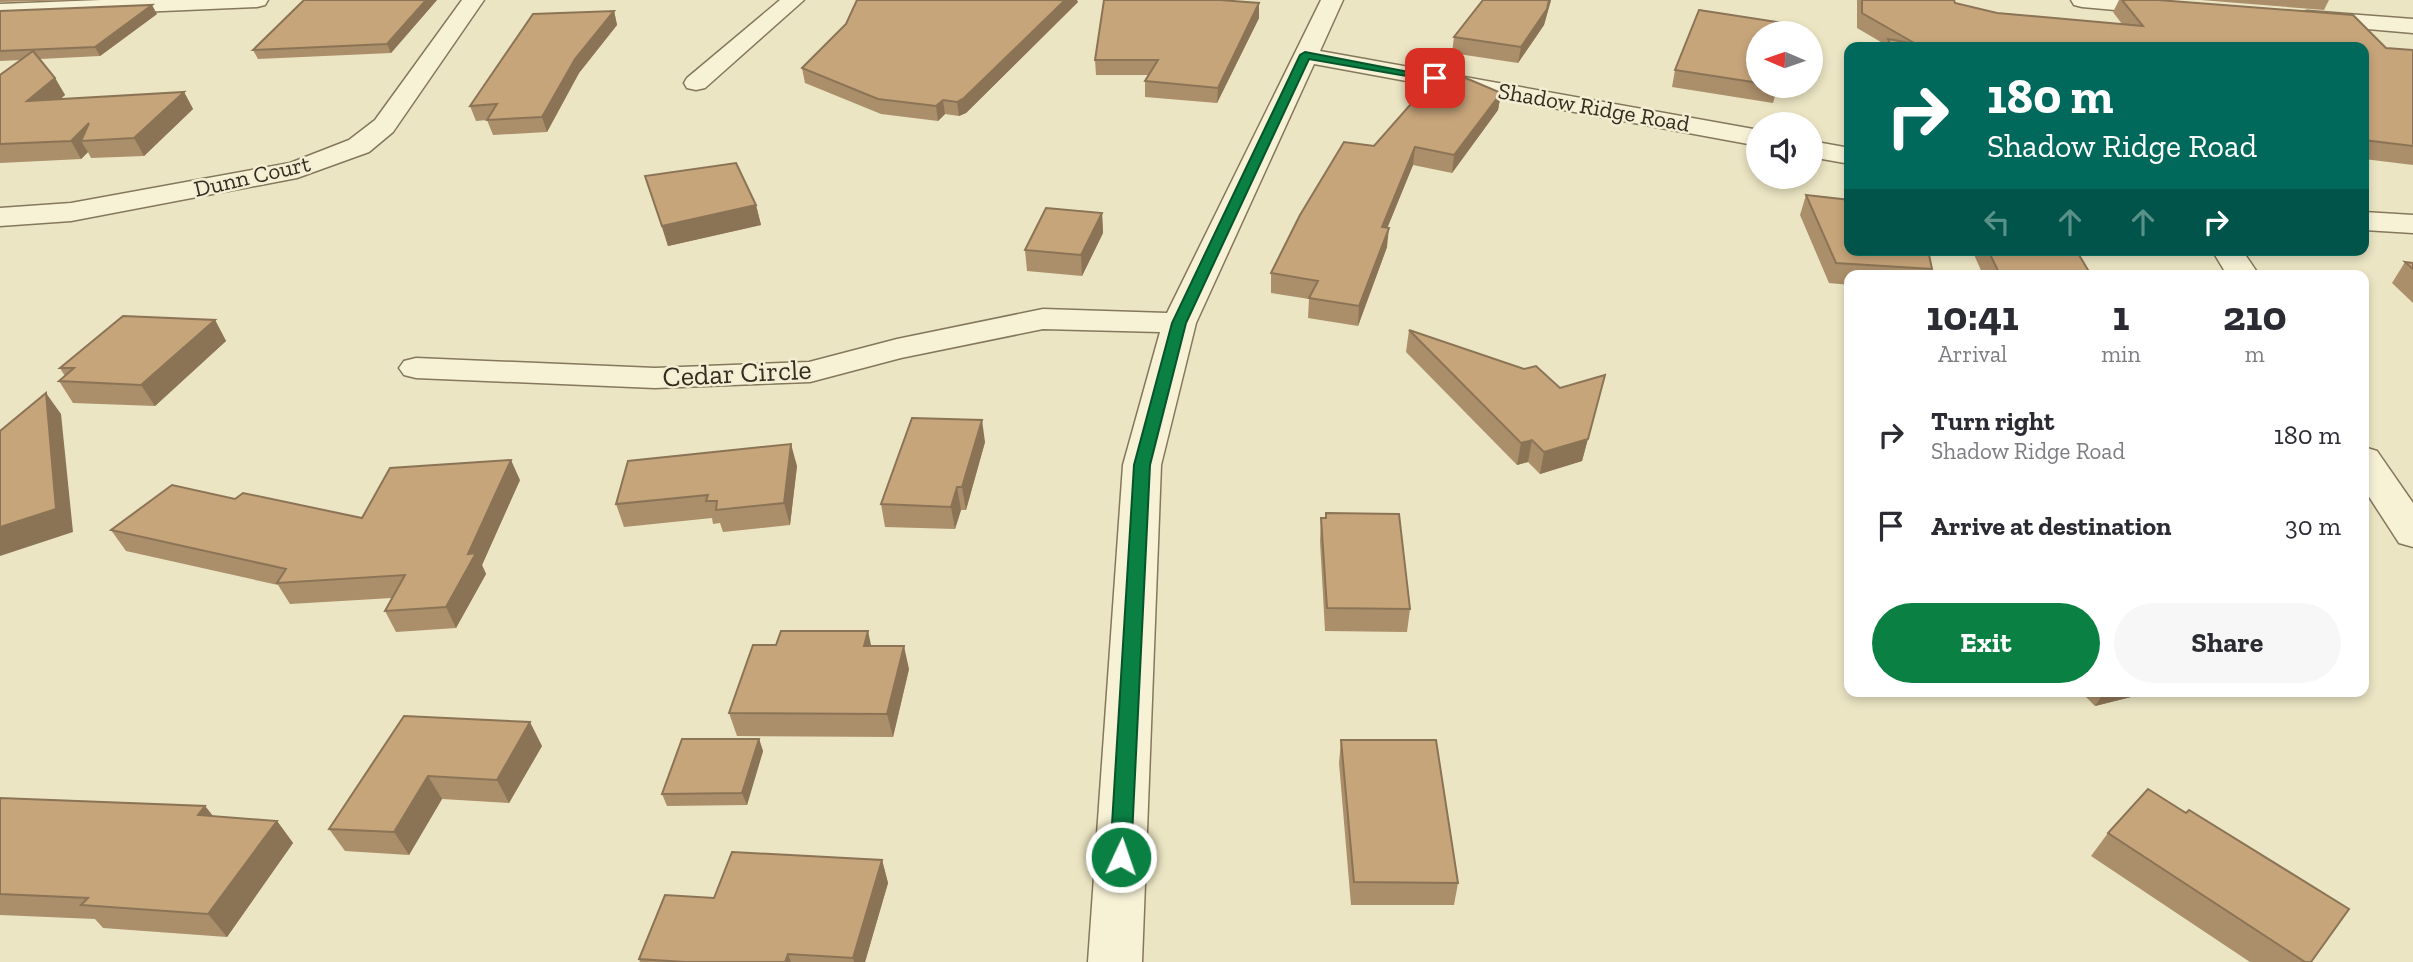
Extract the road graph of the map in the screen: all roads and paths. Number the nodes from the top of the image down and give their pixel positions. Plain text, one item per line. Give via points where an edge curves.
1 (257, 0) edge
2 (473, 0) edge
3 (793, 0) edge
4 (1332, 0) edge
5 (2082, 0) edge
6 (32, 5) edge
7 (2191, 9) edge
8 (0, 11) edge
9 (2288, 17) edge
10 (2413, 26) edge
11 (1305, 55) junction
12 (696, 83) dead end
13 (1746, 136) edge
14 (1823, 151) edge
15 (1844, 155) edge
16 (0, 217) edge
17 (2369, 222) edge
18 (2413, 224) edge
19 (1179, 323) junction
20 (416, 368) dead end
21 (2369, 467) edge
22 (2413, 533) edge
23 (1115, 962) edge

1 - 6 street
2 - 16 street, Dunn Court via 384,126 359,146 297,170 71,212
3 - 12 street
4 - 11 street
5 - 7 street
6 - 8 street
9 - 10 street
11 - 13 street, Shadow Ridge Road
11 - 19 street
14 - 15 street
17 - 18 street
19 - 20 street, Cedar Circle via 1044,319 810,372 655,378
19 - 23 street via 1142,465
21 - 22 street

